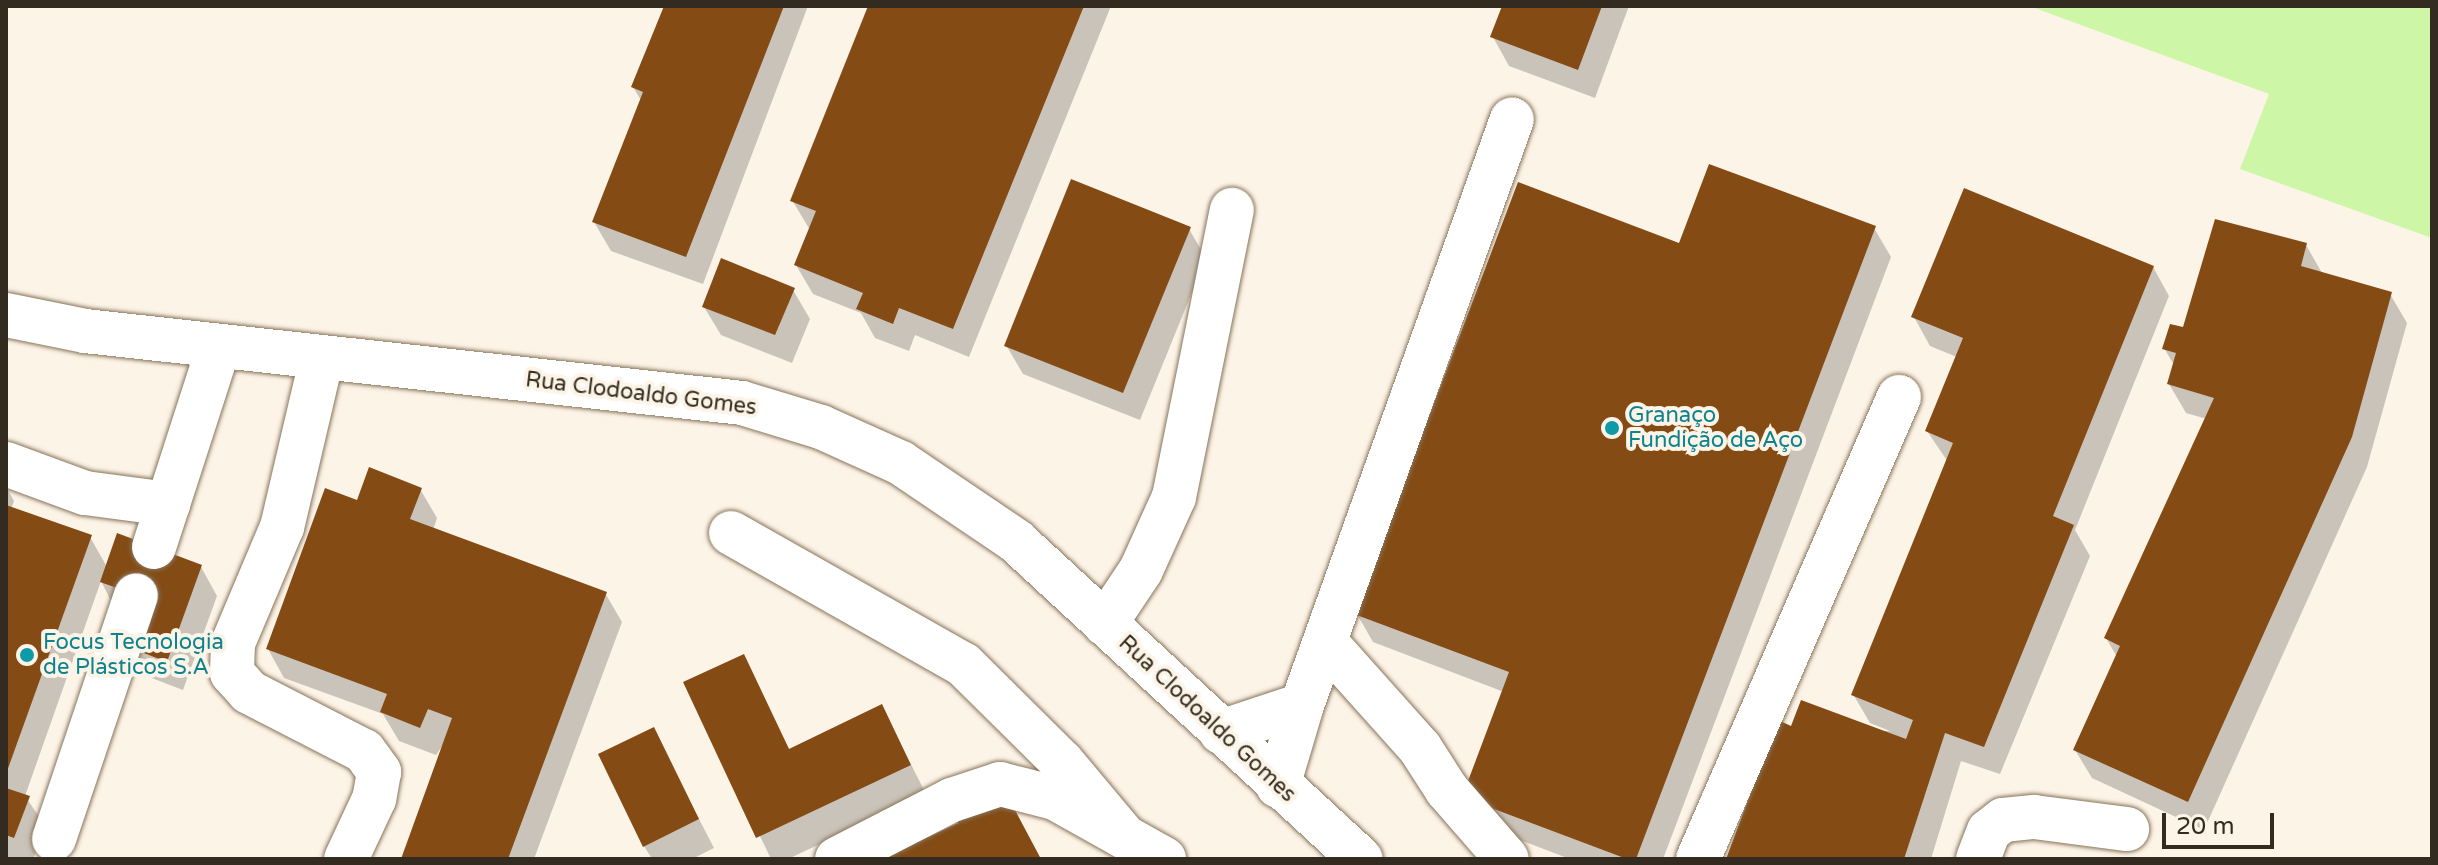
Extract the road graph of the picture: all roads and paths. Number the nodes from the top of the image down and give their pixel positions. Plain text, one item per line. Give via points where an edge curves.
1 (1512, 119) dead end
2 (1232, 210) dead end
3 (6, 315) edge
4 (219, 346) junction
5 (322, 357) junction
6 (1899, 397) dead end
7 (6, 464) edge
8 (168, 504) junction
9 (731, 533) dead end
10 (154, 547) dead end
11 (136, 595) dead end
12 (1105, 624) junction
13 (1327, 644) junction
14 (1302, 705) junction
15 (1221, 732) junction
16 (1278, 786) junction
17 (2127, 829) dead end
18 (1125, 837) junction
19 (54, 839) dead end
20 (1359, 858) edge
21 (346, 859) edge
22 (837, 859) edge
23 (1164, 859) edge
24 (1507, 859) edge
25 (1698, 859) edge
26 (1978, 859) edge

1 - 13 main road
2 - 12 main road via 1174,497 1141,570
3 - 4 main road, Rua Clodoaldo Gomes via 85,331
4 - 5 main road, Rua Clodoaldo Gomes
4 - 8 main road
5 - 12 main road, Rua Clodoaldo Gomes via 742,403 821,427 901,463 956,496 1016,541
5 - 21 main road via 282,527 233,643 232,673 249,692 364,751 379,772 374,799
6 - 25 main road
7 - 8 main road via 85,493
8 - 10 main road
9 - 18 main road via 963,664 1062,762
11 - 19 main road
12 - 15 main road, Rua Clodoaldo Gomes
13 - 14 main road
13 - 24 main road via 1420,748 1447,790
14 - 15 main road
14 - 16 main road
15 - 16 main road, Rua Clodoaldo Gomes
16 - 20 main road, Rua Clodoaldo Gomes
17 - 26 main road via 2034,817 2003,820 1989,831
18 - 22 main road via 1055,798 1000,784 952,800
18 - 23 main road

